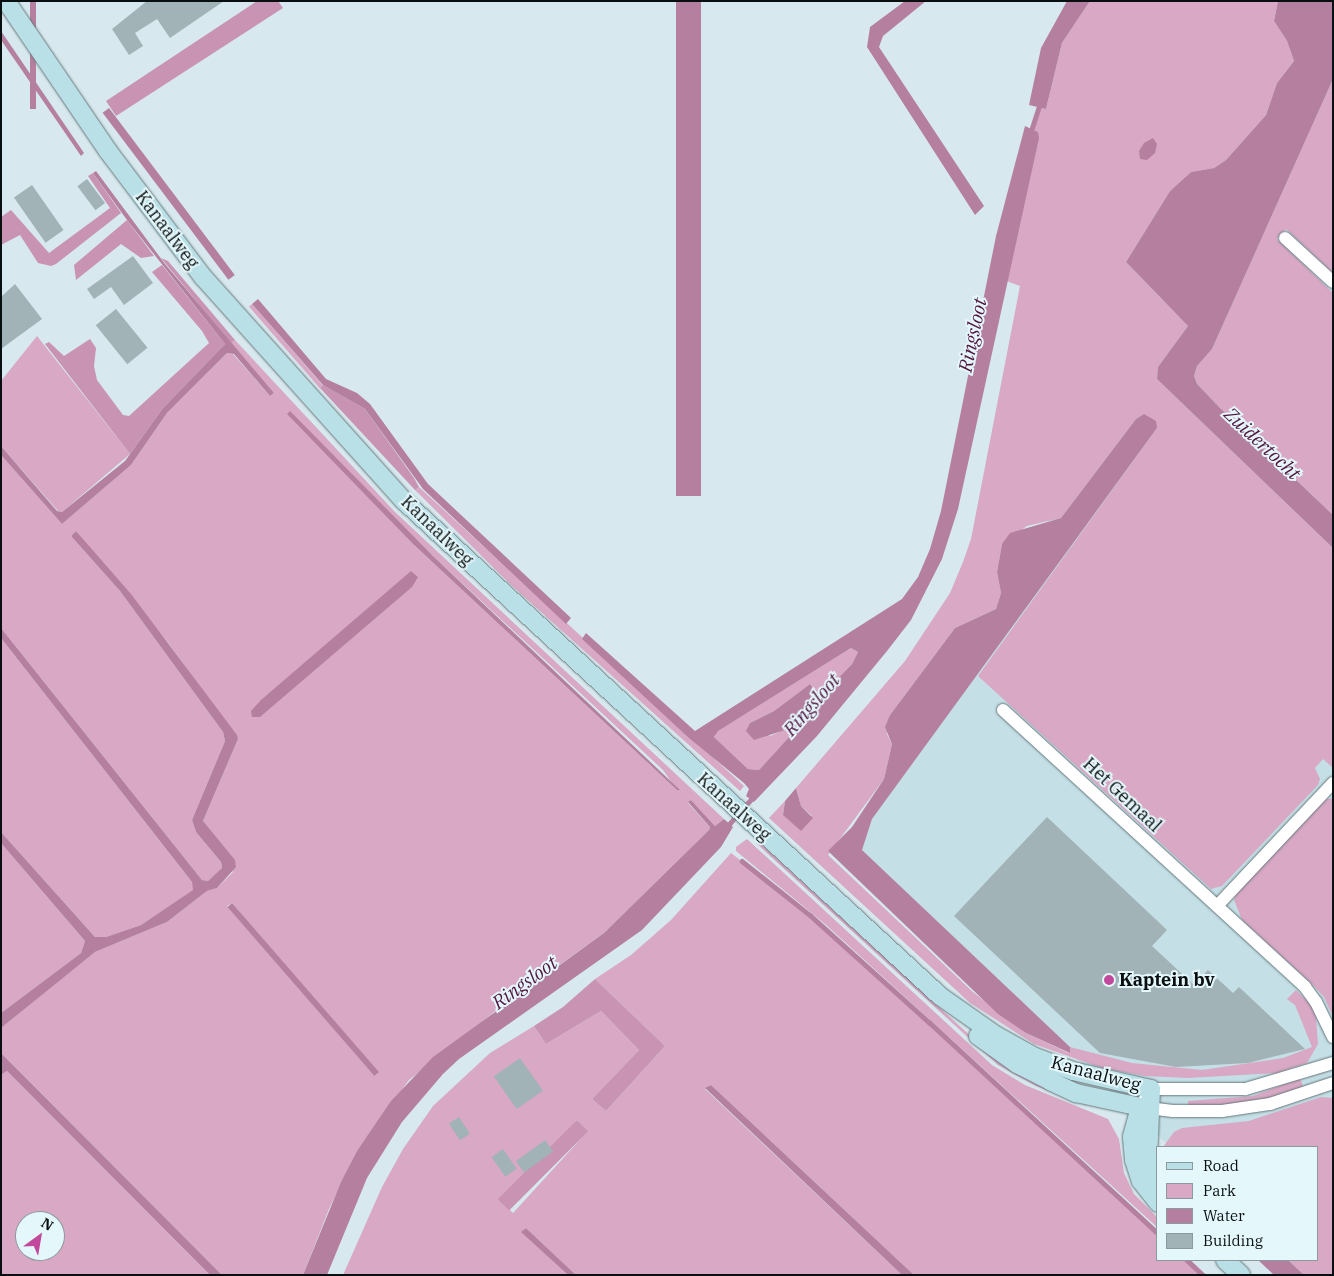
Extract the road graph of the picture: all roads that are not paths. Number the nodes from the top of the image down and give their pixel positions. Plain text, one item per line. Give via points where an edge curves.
1 (6, 1) edge
2 (1285, 238) dead end
3 (1333, 282) edge
4 (1003, 710) dead end
5 (1333, 783) edge
6 (1217, 906) junction
7 (940, 996) junction
8 (1333, 1036) edge
9 (1333, 1063) edge
10 (1333, 1083) edge
11 (1150, 1089) junction
12 (1146, 1108) junction
13 (1156, 1184) edge
14 (1156, 1200) edge
15 (1226, 1261) edge
16 (1241, 1275) edge

1 - 7 street, Kanaalweg via 144,201 242,325 403,500
2 - 3 street
4 - 6 street, Het Gemaal
5 - 6 street
6 - 8 street, Het Gemaal via 1311,994
7 - 11 street, Kanaalweg via 997,1036 1035,1057 1073,1071
7 - 12 street, Kanaalweg via 970,1030 1023,1068 1076,1093
9 - 11 street via 1245,1088
10 - 12 street via 1270,1104 1237,1109 1193,1112
11 - 12 street, Kanaalweg
12 - 13 street, Kanaalweg via 1148,1160
12 - 14 street, Kanaalweg via 1132,1137 1134,1160 1141,1181
15 - 16 street

